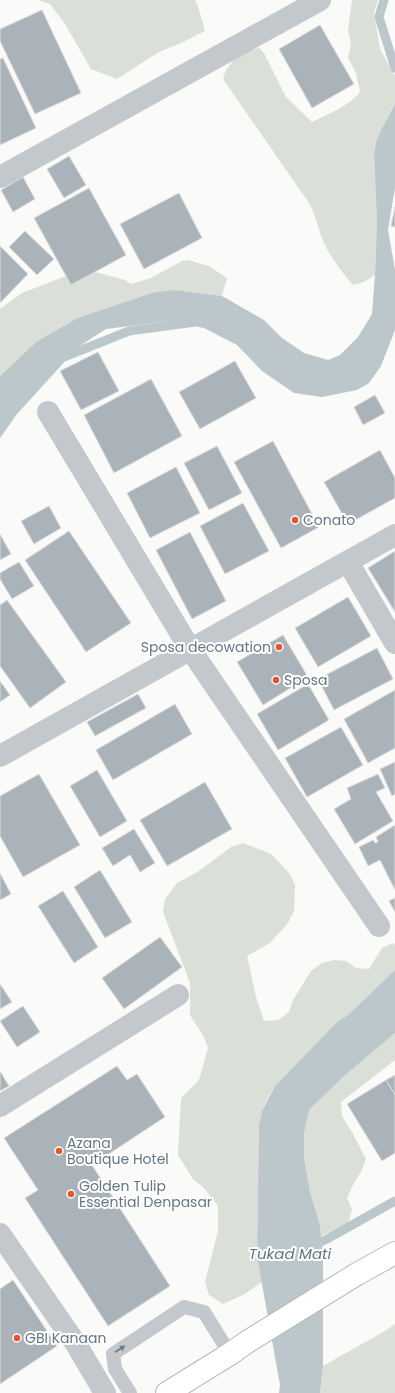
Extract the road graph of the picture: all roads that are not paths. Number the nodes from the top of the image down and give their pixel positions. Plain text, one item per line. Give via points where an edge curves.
1 (320, 0) edge
2 (0, 177) edge
3 (48, 412) dead end
4 (395, 535) edge
5 (348, 562) junction
6 (395, 643) edge
7 (190, 650) junction
8 (0, 756) edge
9 (379, 926) dead end
10 (178, 995) dead end
11 (0, 1106) edge
12 (0, 1234) edge
13 (395, 1253) edge
14 (230, 1354) junction
15 (105, 1393) edge
16 (130, 1393) edge
17 (167, 1393) edge

1 - 2 street
3 - 7 street
4 - 5 street
5 - 6 street
5 - 7 street
7 - 8 street
7 - 9 street
10 - 11 street
12 - 15 street via 76,1344
13 - 14 main road
16 -> 14 lane via 115,1369 113,1354 184,1307 204,1312
14 - 17 main road

